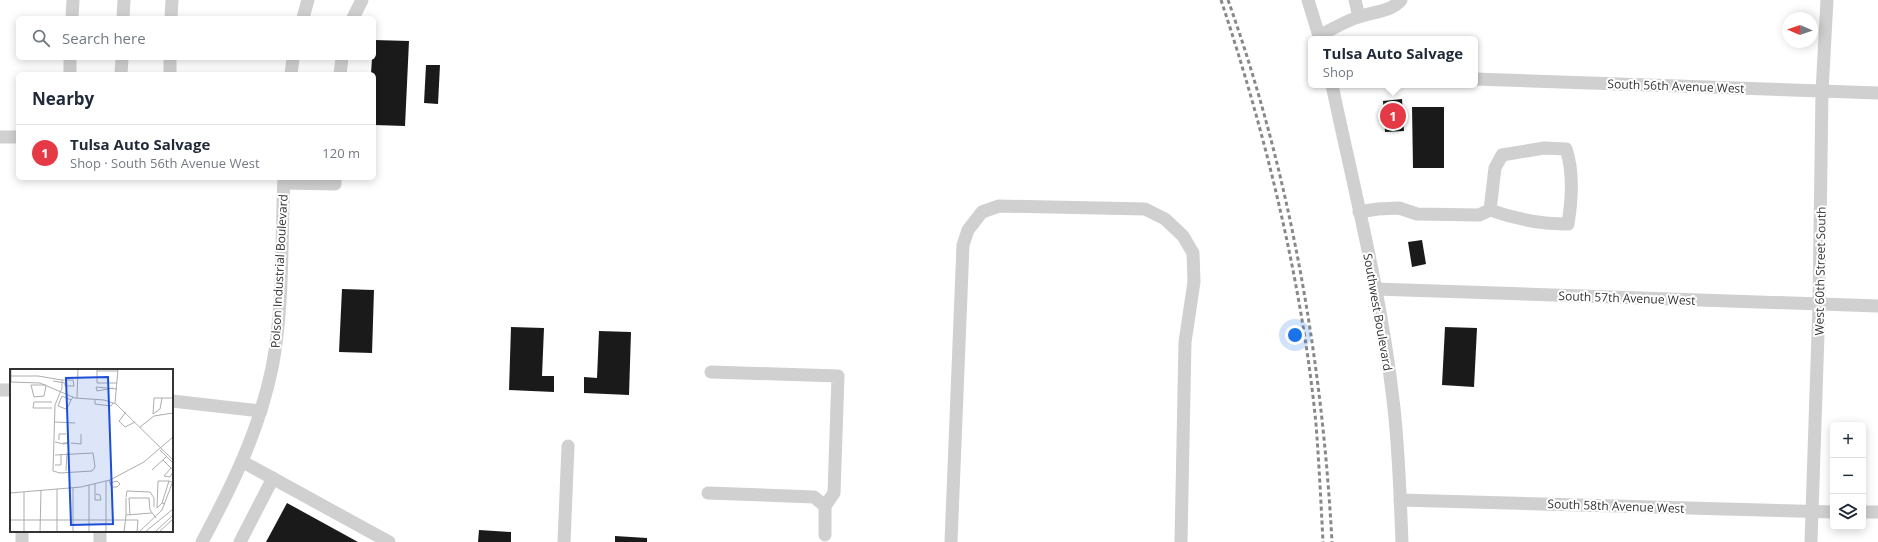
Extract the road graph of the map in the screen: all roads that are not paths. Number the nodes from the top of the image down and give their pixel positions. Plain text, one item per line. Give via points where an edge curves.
1 (73, 0) edge
2 (124, 0) edge
3 (172, 0) edge
4 (308, 0) edge
5 (362, 0) edge
6 (1308, 0) edge
7 (1355, 0) edge
8 (1401, 0) edge
9 (1827, 0) edge
10 (72, 16) edge
11 (123, 16) edge
12 (171, 16) edge
13 (304, 16) edge
14 (355, 16) edge
15 (1359, 17) junction
16 (1319, 36) edge
17 (1321, 36) edge
18 (70, 60) edge
19 (122, 60) edge
20 (170, 60) edge
21 (293, 60) edge
22 (342, 60) edge
23 (70, 72) edge
24 (121, 72) edge
25 (170, 72) edge
26 (291, 72) edge
27 (340, 72) edge
28 (1478, 78) edge
29 (1333, 88) edge
30 (1822, 92) junction
31 (1878, 93) edge
32 (0, 137) edge
33 (16, 138) edge
34 (284, 180) edge
35 (335, 180) edge
36 (1490, 210) junction
37 (1358, 212) junction
38 (1375, 289) junction
39 (1820, 304) junction
40 (1878, 306) edge
41 (711, 372) dead end
42 (173, 401) edge
43 (261, 411) junction
44 (568, 446) dead end
45 (243, 462) junction
46 (273, 478) junction
47 (708, 493) dead end
48 (1400, 500) junction
49 (825, 506) junction
50 (1812, 512) junction
51 (1830, 512) edge
52 (1866, 512) edge
53 (1878, 512) edge
54 (826, 540) edge
55 (202, 542) edge
56 (240, 542) edge
57 (389, 542) edge
58 (564, 542) edge
59 (951, 542) edge
60 (1181, 542) edge
61 (1402, 542) edge
62 (1811, 542) edge

1 - 10 street
2 - 11 street
3 - 12 street
4 - 13 street
5 - 14 street
6 - 16 street
7 - 15 street
8 - 15 street via 1396,6
9 - 30 street, West 60th Street South
15 - 17 street
18 - 23 street
19 - 24 street
20 - 25 street
21 - 26 street
22 - 27 street
28 - 30 street, South 56th Avenue West
29 - 37 street, Southwest Boulevard
30 - 31 street, South 56th Avenue West
30 - 39 street, West 60th Street South
32 - 33 street
34 - 35 street via 335,184
34 - 43 street, Polson Industrial Boulevard via 276,340
36 - 36 street via 1510,217 1568,224 1571,207 1571,163 1566,149 1544,148 1502,155 1496,168
36 - 37 street via 1479,215 1417,214 1399,208
37 - 38 street, Southwest Boulevard
38 - 39 street, South 57th Avenue West
38 - 48 street, Southwest Boulevard via 1393,400
39 - 40 street, South 57th Avenue West
39 - 50 street, West 60th Street South
41 - 49 street via 838,376 834,492
42 - 43 street
43 - 45 street, Polson Industrial Boulevard
44 - 58 street
45 - 46 street
45 - 55 street, Polson Industrial Boulevard
46 - 56 street
46 - 57 street
47 - 49 street via 814,497
48 - 50 street, South 58th Avenue West
48 - 61 street, Southwest Boulevard
49 - 54 street
50 - 51 street, South 58th Avenue West
50 - 62 street, West 60th Street South
52 - 53 street
59 - 60 street via 963,245 968,230 982,212 998,206 1145,209 1165,219 1183,236 1193,253 1194,282 1185,342

